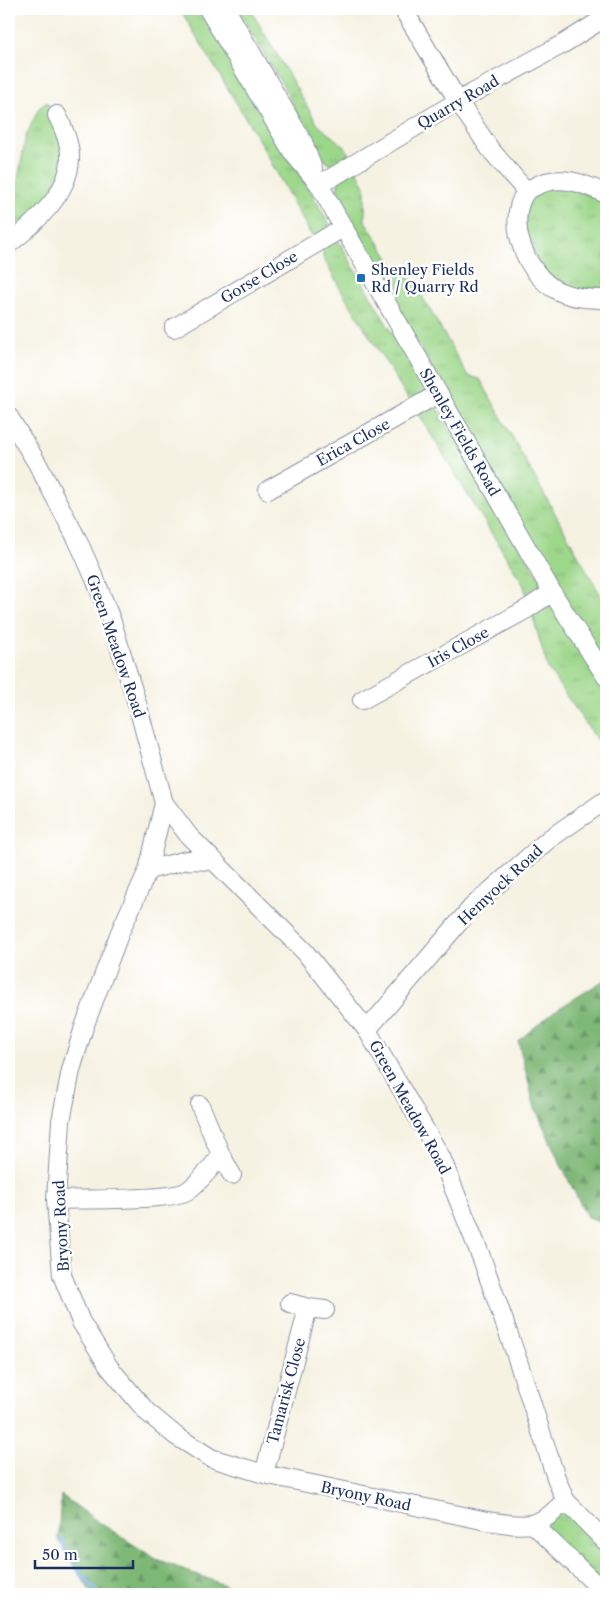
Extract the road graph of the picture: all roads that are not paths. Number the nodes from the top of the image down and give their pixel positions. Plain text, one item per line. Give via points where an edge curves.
1 (208, 9) edge
2 (226, 9) edge
3 (403, 9) edge
4 (599, 20) edge
5 (458, 101) junction
6 (57, 115) dead end
7 (318, 183) junction
8 (526, 191) junction
9 (606, 194) edge
10 (344, 227) junction
11 (9, 244) edge
12 (606, 299) edge
13 (174, 328) dead end
14 (438, 394) junction
15 (9, 417) edge
16 (268, 490) dead end
17 (552, 592) junction
18 (606, 677) edge
19 (362, 700) dead end
20 (606, 800) edge
21 (164, 803) junction
22 (215, 861) junction
23 (148, 870) junction
24 (368, 1030) junction
25 (200, 1105) dead end
26 (221, 1155) junction
27 (232, 1175) dead end
28 (56, 1200) junction
29 (290, 1303) dead end
30 (264, 1474) junction
31 (565, 1500) junction
32 (533, 1524) junction
33 (606, 1542) edge
34 (606, 1594) edge

1 - 7 street, Shenley Fields Road via 293,153
2 - 7 street, Shenley Fields Road via 303,142
3 - 5 street
4 - 5 street, Quarry Road via 563,44
5 - 7 street, Quarry Road via 332,178
5 - 8 street via 490,149
6 - 11 street via 64,129 70,158 64,186 35,222
7 - 10 street, Shenley Fields Road
8 - 9 street via 543,182 562,179 587,184
8 - 12 street via 520,204 517,231 524,255 537,274 564,293 580,298
10 - 13 street, Gorse Close
10 - 14 street, Shenley Fields Road
14 - 16 street, Erica Close
14 - 17 street, Shenley Fields Road
15 - 21 street, Green Meadow Road via 77,539 95,579 112,622
17 - 18 street, Shenley Fields Road
17 - 19 street, Iris Close
20 - 24 street, Hemyock Road via 549,839 472,907
21 - 22 street, Green Meadow Road via 189,836
21 - 23 street, Green Meadow Road
22 - 23 street via 188,860
22 - 24 street, Green Meadow Road via 305,952
23 - 28 street, Bryony Road via 120,932 71,1070 61,1121
24 - 31 street, Green Meadow Road via 445,1166 482,1259
25 - 26 street
26 - 27 street
26 - 28 street via 186,1192 166,1197
28 - 30 street, Bryony Road via 62,1275 81,1322 109,1367 147,1412 176,1436 211,1458
29 - 30 street, Tamarisk Close via 316,1309
30 - 32 street, Bryony Road via 486,1521 518,1526
31 - 32 street, Bryony Road via 553,1514
31 - 33 street
32 - 34 street

